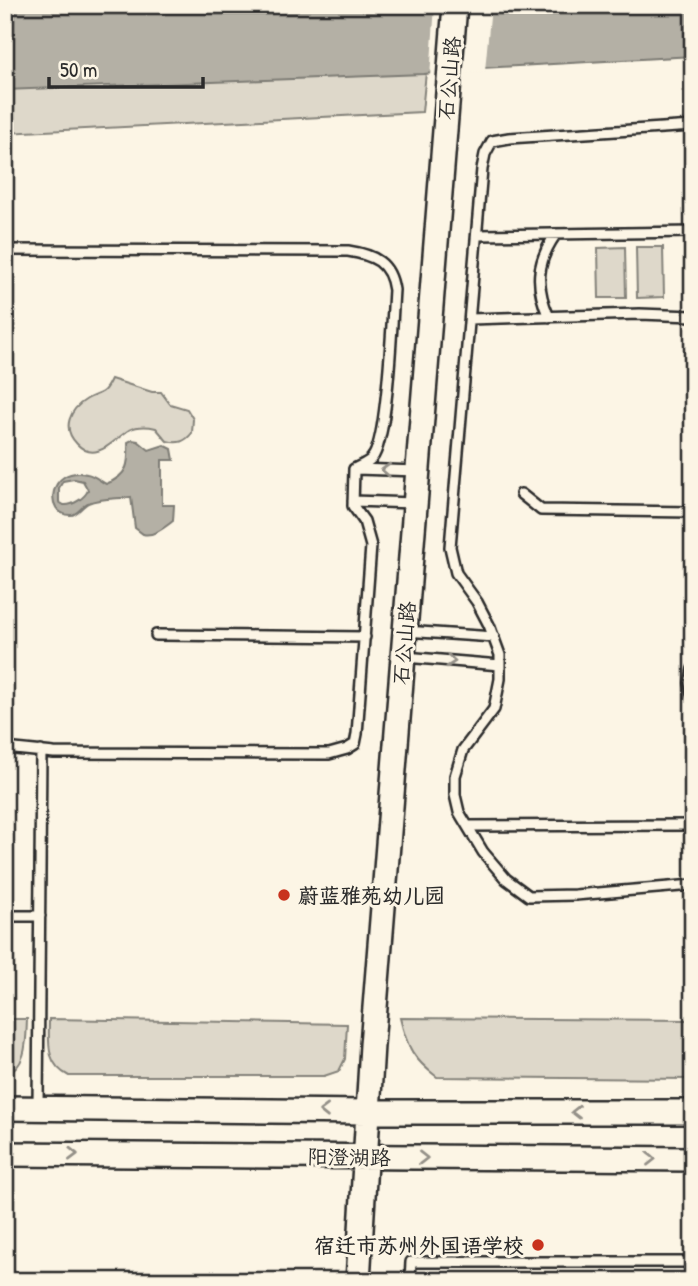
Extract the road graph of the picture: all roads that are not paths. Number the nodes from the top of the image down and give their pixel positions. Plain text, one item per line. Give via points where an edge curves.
1 (454, 21) edge
2 (693, 126) edge
3 (693, 232) edge
4 (556, 234) junction
5 (477, 236) junction
6 (5, 250) edge
7 (693, 316) edge
8 (549, 317) junction
9 (470, 318) junction
10 (354, 469) junction
11 (418, 471) junction
12 (521, 494) dead end
13 (353, 501) junction
14 (415, 503) junction
15 (693, 512) edge
16 (405, 631) junction
17 (156, 635) dead end
18 (365, 637) junction
19 (494, 637) junction
20 (403, 657) junction
21 (500, 665) junction
22 (693, 669) edge
23 (693, 698) edge
24 (5, 748) edge
25 (41, 751) junction
26 (693, 825) edge
27 (468, 826) junction
28 (693, 885) edge
29 (5, 916) edge
30 (40, 916) junction
31 (5, 1108) edge
32 (38, 1108) junction
33 (368, 1112) junction
34 (693, 1112) edge
35 (5, 1154) edge
36 (365, 1157) junction
37 (693, 1159) edge
38 (693, 1262) edge
39 (358, 1281) edge
40 (410, 1281) edge

1 - 11 main road, 石公山路
2 - 5 lane via 492,141 485,154
3 - 4 lane
4 - 5 lane
4 - 8 lane via 546,249 540,275
5 - 9 lane
6 - 10 lane via 348,251 380,259 393,279 394,290 384,412 372,458
7 - 8 lane
8 - 9 lane
9 - 19 lane via 450,547 456,573
11 -> 10 lane
10 - 13 lane
11 - 14 main road, 石公山路
12 - 15 lane via 541,510
13 - 14 lane
13 - 18 lane via 371,546
14 - 16 main road, 石公山路
16 - 19 lane
16 - 20 main road, 石公山路
17 - 18 lane
18 - 25 lane via 358,734 355,744 338,752
19 - 21 lane
20 -> 21 lane
20 - 33 main road, 石公山路
21 - 27 lane via 494,709 463,750 454,776 454,795
22 - 23 lane
24 - 25 lane
25 - 30 lane
26 - 27 lane
27 - 28 lane via 506,879 529,896
29 - 30 lane
30 - 32 lane
31 - 32 main road
33 -> 32 main road
34 -> 33 main road
33 - 36 main road, 石公山路
35 -> 36 main road, 阳澄湖路
36 -> 37 main road, 阳澄湖路
36 - 39 main road, 石公山路
38 - 40 lane via 411,1262

